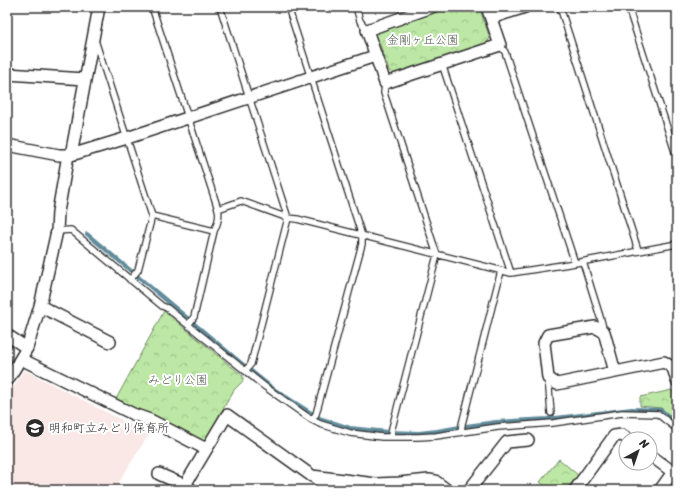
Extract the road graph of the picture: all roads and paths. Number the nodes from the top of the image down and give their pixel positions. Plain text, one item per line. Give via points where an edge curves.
1 (99, 7) edge
2 (152, 7) edge
3 (220, 7) edge
4 (288, 7) edge
5 (356, 7) edge
6 (487, 7) edge
7 (525, 7) edge
8 (560, 7) edge
9 (628, 7) edge
10 (427, 8) edge
11 (491, 18) junction
12 (367, 30) junction
13 (94, 34) junction
14 (500, 45) junction
15 (375, 56) junction
16 (442, 64) junction
17 (7, 74) edge
18 (311, 77) junction
19 (85, 79) junction
20 (385, 83) junction
21 (249, 97) junction
22 (188, 117) junction
23 (127, 138) junction
24 (7, 144) edge
25 (69, 155) junction
26 (677, 158) edge
27 (218, 209) junction
28 (152, 216) junction
29 (288, 218) junction
30 (57, 231) junction
31 (214, 231) junction
32 (362, 236) junction
33 (677, 244) edge
34 (638, 250) junction
35 (437, 255) junction
36 (583, 262) junction
37 (575, 263) junction
38 (502, 271) junction
39 (511, 273) junction
40 (130, 280) junction
41 (40, 306) junction
42 (188, 325) junction
43 (604, 332) junction
44 (7, 335) edge
45 (110, 342) dead end
46 (27, 348) junction
47 (21, 359) junction
48 (245, 371) junction
49 (615, 372) junction
50 (548, 378) junction
51 (7, 381) edge
52 (677, 381) edge
53 (551, 413) dead end
54 (312, 420) junction
55 (677, 429) edge
56 (461, 432) junction
57 (391, 436) junction
58 (618, 436) edge
59 (528, 440) dead end
60 (206, 449) junction
61 (658, 461) edge
62 (159, 474) dead end
63 (675, 474) edge
64 (312, 476) junction
65 (186, 488) edge
66 (330, 490) edge
67 (447, 490) edge
68 (469, 490) edge
69 (575, 490) edge
70 (660, 490) edge

1 - 13 street
2 - 22 lane
3 - 21 lane
4 - 18 lane
5 - 12 lane via 360,21
6 - 11 street
7 - 11 street
8 - 34 lane
9 - 26 lane
10 - 12 street
11 - 14 street
12 - 15 street
13 - 19 street
13 - 23 lane
14 - 16 street
14 - 37 lane via 505,52
15 - 18 street
15 - 20 street
16 - 20 street
16 - 39 lane
17 - 19 street
18 - 21 street
18 - 32 lane
19 - 25 street
20 - 35 lane via 384,93
21 - 22 street
21 - 29 lane
22 - 23 street
22 - 27 lane
23 - 25 street
23 - 28 lane
24 - 25 street
25 - 30 street
27 - 29 lane via 241,201
27 - 31 lane
28 - 31 lane
28 - 40 lane via 138,270
29 - 32 lane
29 - 48 lane via 251,364
30 - 40 lane via 71,230
30 - 41 street
31 - 42 lane via 194,317
32 - 35 lane
32 - 54 lane via 362,244 316,414
33 - 34 lane
34 - 36 lane
35 - 38 lane
35 - 57 lane
36 - 37 lane
36 - 43 lane
37 - 39 lane
38 - 39 lane
38 - 56 lane
40 - 42 lane
41 - 45 street
41 - 46 street
42 - 48 lane
43 - 49 street
43 - 50 street via 595,327 548,334 544,343
44 - 46 street
46 - 47 street
47 - 51 street
47 - 60 street
48 - 54 lane
49 - 50 street via 557,384
49 - 52 street via 664,362 673,368
50 - 53 lane
54 - 57 lane via 350,433
55 - 56 lane via 658,414 622,413 553,424
56 - 57 lane via 436,436
58 - 69 street via 614,436
59 - 68 street via 507,442
60 - 64 street via 227,415
60 - 65 street
61 - 63 street
62 - 65 street
63 - 70 street
64 - 66 street
64 - 67 street via 376,484 428,480 435,481

